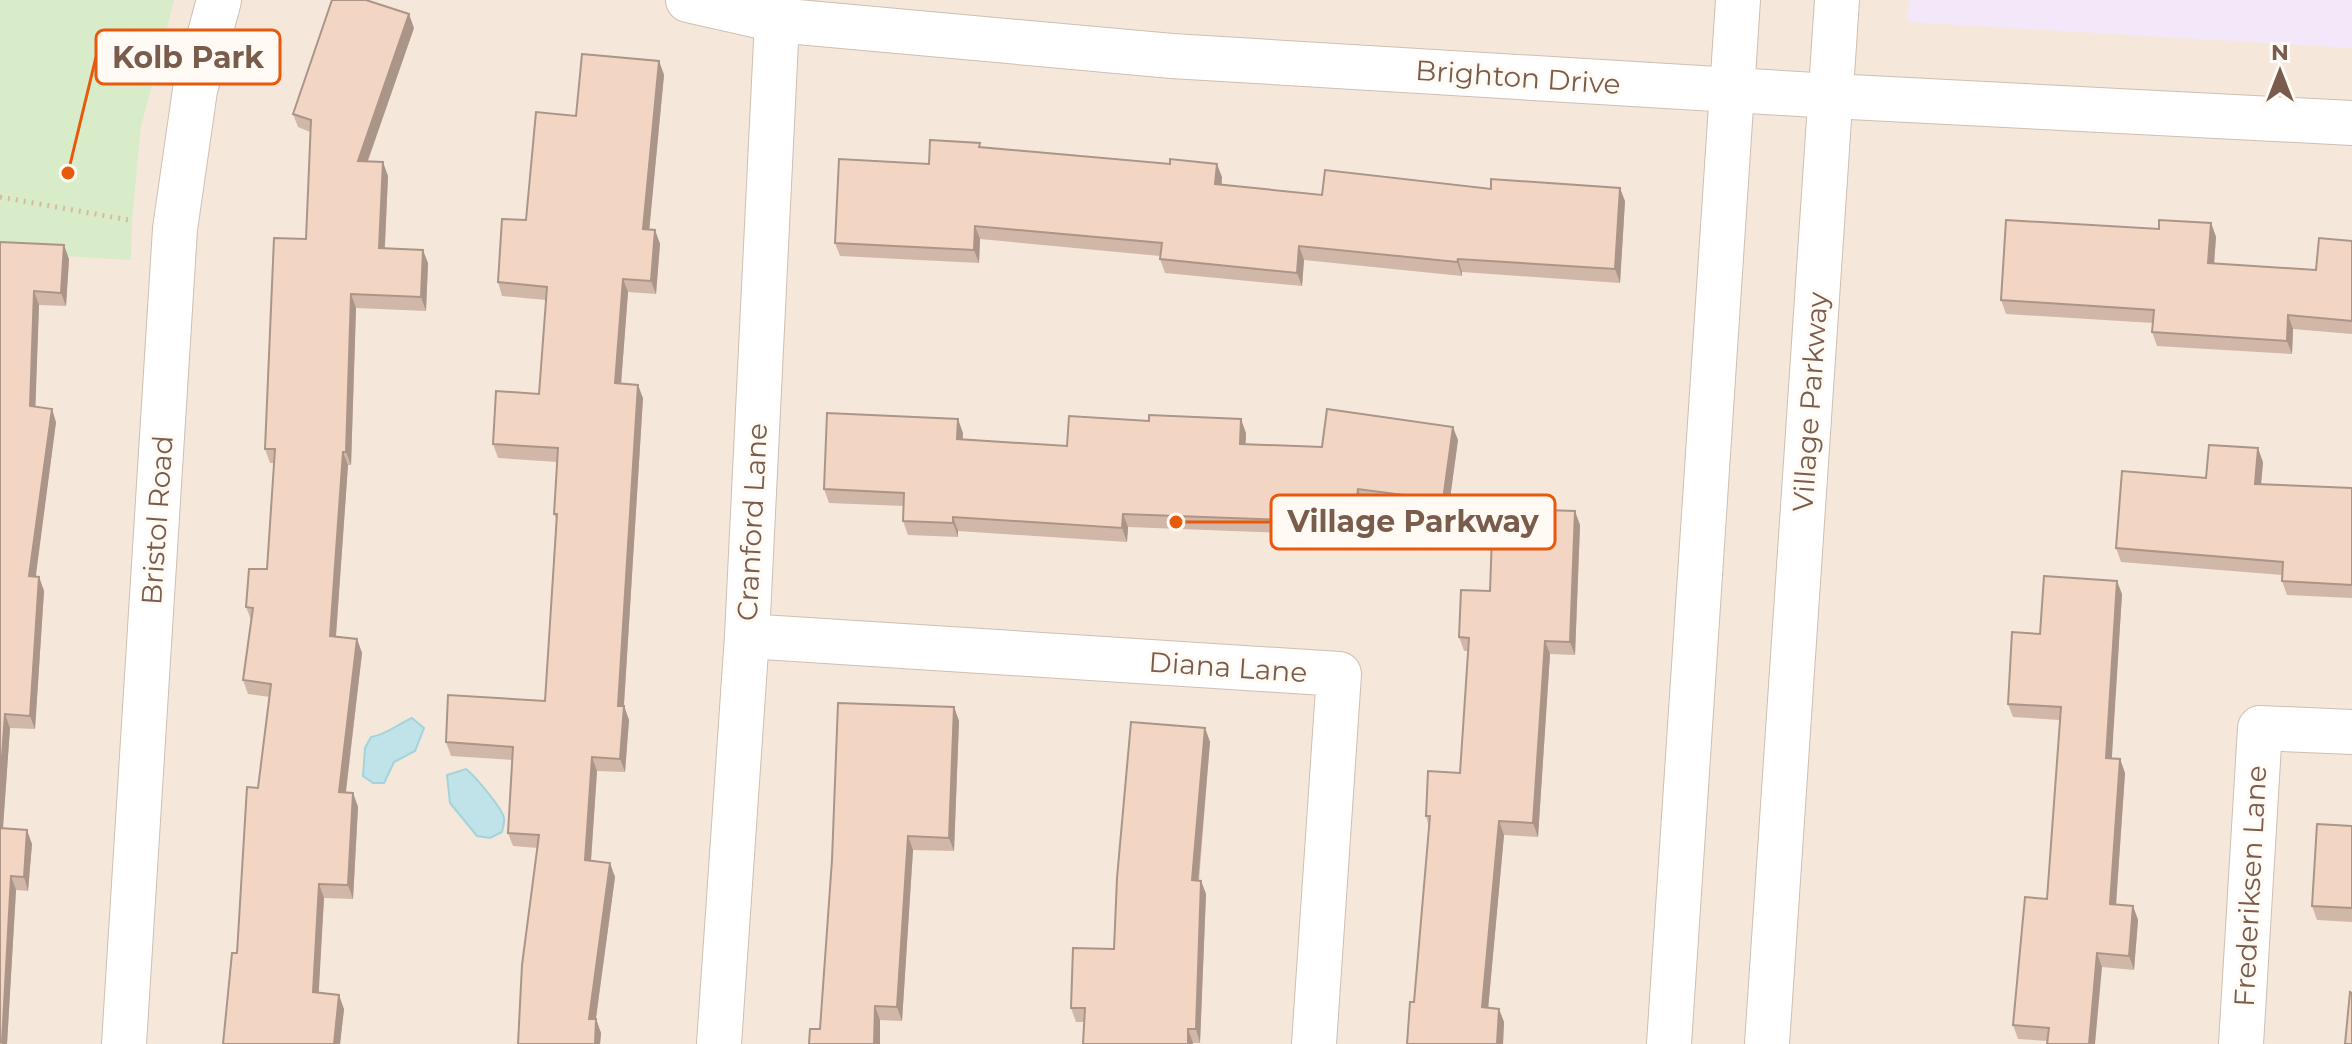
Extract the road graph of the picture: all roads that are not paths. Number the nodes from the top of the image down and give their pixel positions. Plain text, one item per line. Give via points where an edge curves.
1 (219, 0) edge
2 (688, 0) edge
3 (1738, 0) edge
4 (1837, 0) edge
5 (777, 10) edge
6 (1731, 90) junction
7 (1831, 96) junction
8 (2352, 123) edge
9 (747, 636) junction
10 (2352, 732) edge
11 (124, 1044) edge
12 (719, 1044) edge
13 (1314, 1044) edge
14 (1669, 1044) edge
15 (1767, 1044) edge
16 (2241, 1044) edge

1 - 11 street, Bristol Road via 195,90 175,229
2 - 5 street, Brighton Drive
3 - 6 street
4 - 7 street, Village Parkway
5 - 6 street, Brighton Drive via 1172,56
5 - 9 street, Cranford Lane
6 - 7 street, Brighton Drive
6 - 14 street
7 - 8 street, Brighton Drive
7 - 15 street, Village Parkway
9 - 12 street, Cranford Lane
9 - 13 street, Diana Lane via 1339,674
10 - 16 street, Frederiksen Lane via 2260,728

